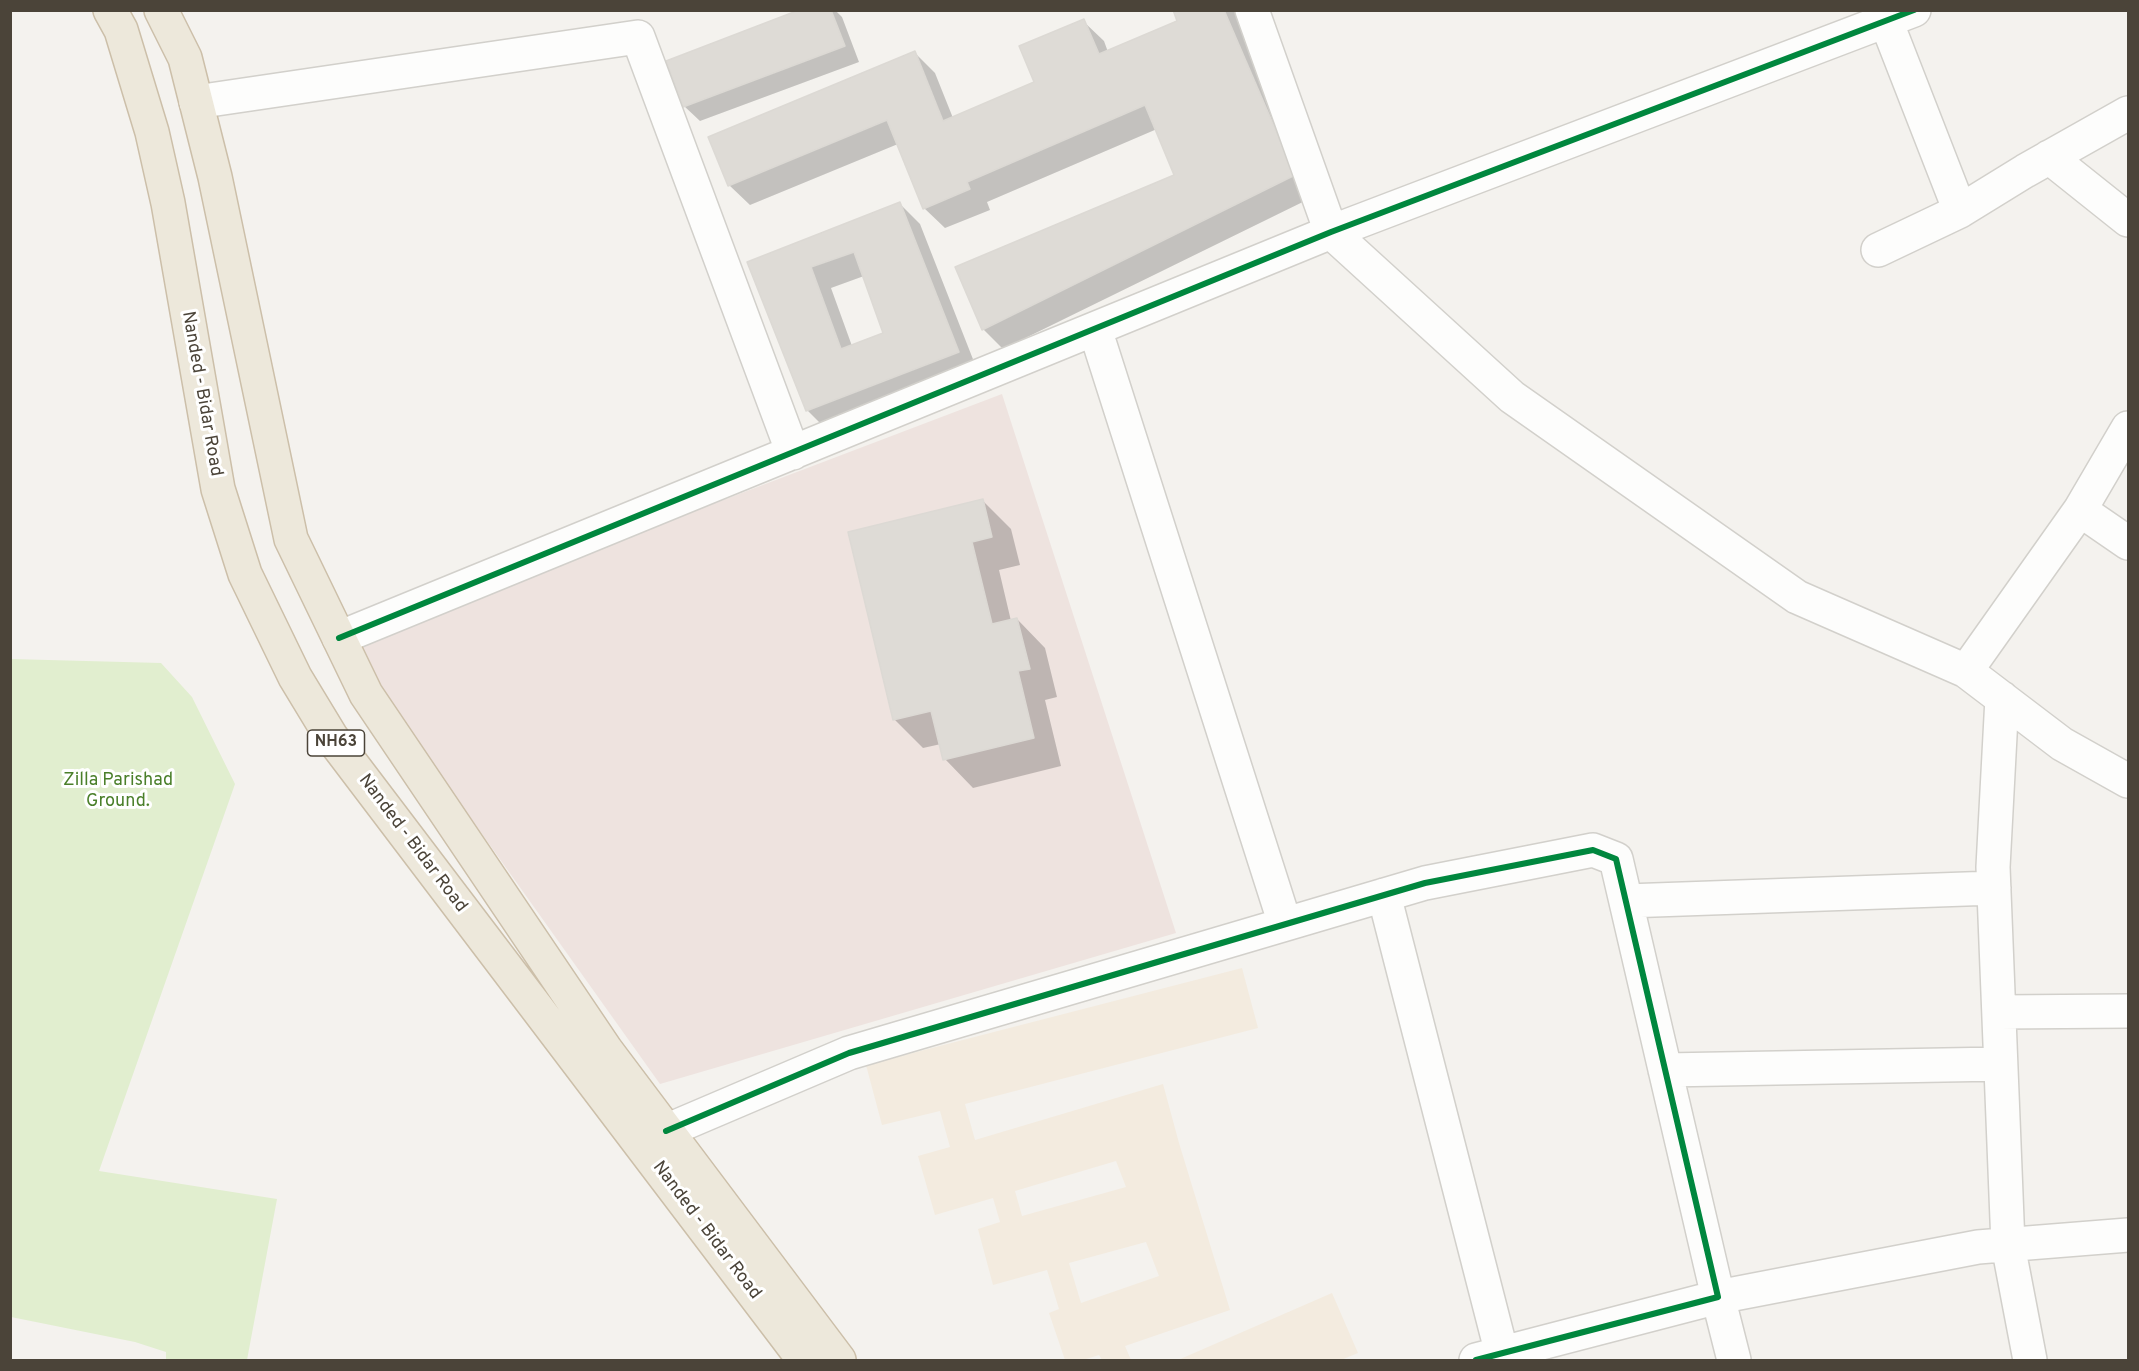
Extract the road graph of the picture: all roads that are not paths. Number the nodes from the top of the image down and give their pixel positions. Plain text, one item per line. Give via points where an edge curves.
1 (110, 10) edge
2 (161, 10) edge
3 (1252, 10) edge
4 (1900, 16) edge
5 (196, 102) junction
6 (2128, 113) edge
7 (2049, 157) junction
8 (1960, 211) junction
9 (2128, 220) edge
10 (1331, 232) junction
11 (1878, 250) dead end
12 (1095, 329) junction
13 (2128, 429) edge
14 (793, 453) junction
15 (2080, 510) junction
16 (2128, 543) edge
17 (339, 638) junction
18 (1966, 670) junction
19 (2002, 698) junction
20 (2128, 781) edge
21 (1994, 888) junction
22 (1384, 895) junction
23 (1626, 901) junction
24 (1285, 924) junction
25 (2128, 1011) edge
26 (1999, 1012) junction
27 (2000, 1064) junction
28 (1665, 1070) junction
29 (666, 1131) junction
30 (2128, 1234) edge
31 (2008, 1245) junction
32 (1718, 1297) junction
33 (1489, 1357) edge
34 (804, 1360) edge
35 (839, 1360) edge
36 (1734, 1360) edge
37 (2030, 1360) edge

1 - 34 highway, Nanded - Bidar Road / NH63 via 122,30 166,193 218,489 245,574 295,677 332,738
2 - 5 highway, Nanded - Bidar Road / NH63 via 185,58
3 - 10 street
4 - 8 street
4 - 10 street
5 - 14 street via 638,37
5 - 17 highway, Nanded - Bidar Road / NH63 via 291,539
6 - 7 street
7 - 8 street
7 - 9 street
8 - 11 street
10 - 12 street
10 - 18 street via 1512,398 1797,597
12 - 14 street
12 - 24 street
13 - 15 street
14 - 17 street
15 - 16 street
15 - 18 street
17 - 29 highway, Nanded - Bidar Road / NH63 via 366,694 606,1050
18 - 19 street
19 - 20 street via 2062,744
19 - 21 street
21 - 23 street
21 - 26 street
22 - 23 street via 1425,883 1593,850 1616,859
22 - 24 street
22 - 33 street
23 - 28 street
24 - 29 street via 849,1053
25 - 26 street
26 - 27 street
27 - 28 street
27 - 31 street
28 - 32 street
29 - 35 highway, Nanded - Bidar Road / NH63
30 - 31 street
31 - 32 street via 1978,1247
31 - 37 street
32 - 33 street
32 - 36 street

